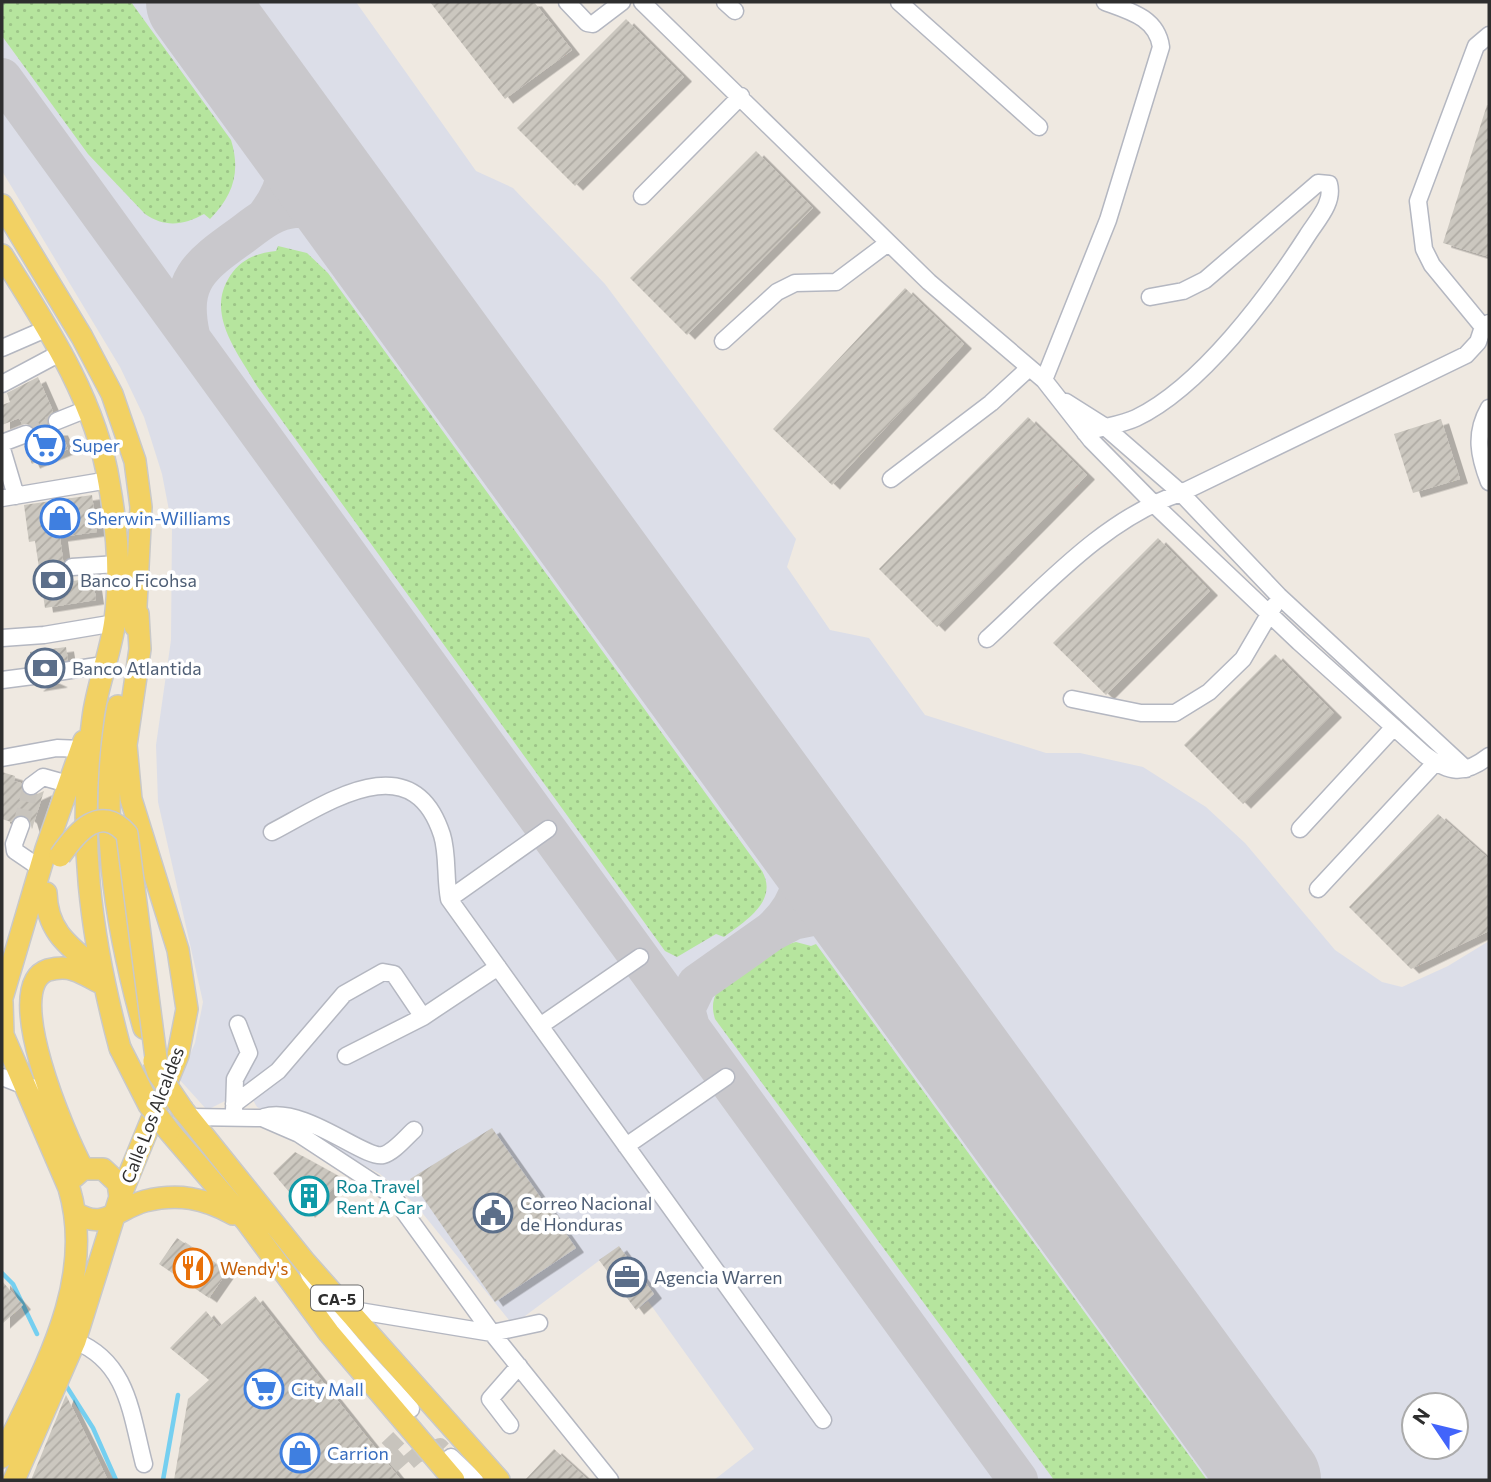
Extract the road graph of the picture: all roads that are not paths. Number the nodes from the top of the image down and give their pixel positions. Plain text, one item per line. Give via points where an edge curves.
1 (567, 2) edge
2 (622, 2) edge
3 (642, 2) edge
4 (899, 2) edge
5 (1105, 2) edge
6 (1489, 35) edge
7 (741, 96) junction
8 (1039, 127) dead end
9 (642, 195) dead end
10 (2, 205) edge
11 (888, 243) junction
12 (2, 255) edge
13 (1150, 297) dead end
14 (1486, 325) edge
15 (48, 328) junction
16 (723, 341) dead end
17 (2, 348) edge
18 (62, 352) junction
19 (1030, 368) junction
20 (1044, 380) junction
21 (2, 384) edge
22 (1058, 397) junction
23 (1489, 408) edge
24 (87, 409) junction
25 (57, 421) tunnel mouth
26 (1104, 426) junction
27 (1085, 433) junction
28 (26, 434) tunnel mouth
29 (2, 443) edge
30 (2, 449) edge
31 (891, 479) dead end
32 (109, 480) junction
33 (1489, 482) edge
34 (1181, 493) junction
35 (9, 497) edge
36 (1152, 502) junction
37 (117, 564) junction
38 (72, 567) dead end
39 (1279, 596) junction
40 (138, 614) junction
41 (1269, 615) junction
42 (115, 623) junction
43 (2, 638) edge
44 (987, 639) dead end
45 (103, 665) junction
46 (58, 672) dead end
47 (33, 676) dead end
48 (2, 680) edge
49 (1072, 699) dead end
50 (93, 719) junction
51 (1394, 727) junction
52 (82, 749) junction
53 (1489, 756) edge
54 (2, 758) edge
55 (1435, 763) junction
56 (1466, 769) junction
57 (68, 784) junction
58 (31, 786) dead end
59 (21, 825) tunnel mouth
60 (1300, 829) dead end
61 (548, 830) dead end
62 (272, 832) dead end
63 (40, 868) junction
64 (1318, 889) dead end
65 (46, 893) junction
66 (449, 899) junction
67 (640, 957) dead end
68 (498, 967) junction
69 (102, 979) junction
70 (2, 1000) edge
71 (423, 1017) junction
72 (238, 1024) dead end
73 (540, 1026) junction
74 (3, 1035) edge
75 (346, 1056) dead end
76 (158, 1073) junction
77 (726, 1077) dead end
78 (16, 1081) edge
79 (48, 1090) junction
80 (234, 1111) junction
81 (186, 1113) junction
82 (262, 1118) junction
83 (414, 1130) dead end
84 (626, 1146) junction
85 (83, 1169) junction
86 (69, 1188) junction
87 (118, 1207) junction
88 (76, 1213) junction
89 (247, 1222) junction
90 (305, 1262) junction
91 (347, 1309) junction
92 (539, 1323) dead end
93 (492, 1333) junction
94 (75, 1341) junction
95 (519, 1366) junction
96 (411, 1409) dead end
97 (824, 1420) dead end
98 (510, 1425) dead end
99 (2, 1457) edge
100 (451, 1457) tunnel mouth
101 (144, 1464) dead end
102 (14, 1480) edge
103 (454, 1480) edge
104 (475, 1480) edge
105 (499, 1480) edge
106 (610, 1480) edge

1 - 2 street via 587,23 593,23
3 - 7 street
4 - 8 street
5 - 20 street via 1149,22 1159,32 1161,47 1108,220
6 - 14 street via 1476,46 1418,201 1424,249 1432,265
7 - 9 street
7 - 11 street
10 - 40 main road, CA-5 via 112,394 135,461 141,507
11 - 16 street via 836,282 795,283 777,292
11 - 19 street
12 - 15 main road, CA-5
13 - 26 street via 1182,291 1205,280 1318,183 1329,184 1329,201 1273,289 1248,318 1176,391 1136,418
14 - 34 street via 1466,355
15 - 17 street
15 - 18 main road, CA-5
18 - 21 street
18 - 24 main road, CA-5
19 - 20 street
19 - 31 street
20 - 22 street
22 - 26 street
22 - 27 street
23 - 33 street via 1482,420 1478,449
24 - 25 street
24 - 32 main road, CA-5
26 - 27 street
26 - 34 street
27 - 36 street
28 - 29 street
30 - 35 street
32 - 35 street
32 - 37 main road, CA-5
34 - 36 street
34 - 39 street
36 - 41 street
36 - 44 street via 1115,526
37 - 38 street
37 - 42 main road, CA-5
39 - 41 street
39 - 56 street
40 - 76 main road, CA-5, bridge via 111,746 109,854 124,958
40 - 87 main road, Calle Los Alcaldes via 141,649 127,745 131,799 178,950 187,1009 178,1055
41 - 49 street via 1243,659 1209,692 1175,713 1141,713
41 - 51 street
42 - 43 street
42 - 45 main road, CA-5
45 - 46 street
45 - 50 main road, CA-5
47 - 48 street
50 - 52 main road
50 - 69 main road, CA-5 via 84,855
51 - 55 street
51 - 60 street
52 - 54 street via 57,748
52 - 57 main road
53 - 56 street
55 - 56 street via 1446,770
55 - 64 street
57 - 58 street via 43,778
57 - 63 main road
59 - 63 street via 15,851
61 - 66 street
62 - 66 street via 356,789 400,786 435,817 443,838
63 - 70 main road
65 - 69 main road via 52,926
65 - 76 main road, bridge via 60,856 80,829 105,822 127,834
65 - 78 main road via 17,979
66 - 68 street
67 - 73 street
68 - 71 street
68 - 73 street
69 - 79 main road via 64,968 39,973 31,981 26,1021
69 - 89 main road, CA-5, bridge via 120,1048 133,1077 169,1130
70 - 74 main road
71 - 75 street
71 - 80 street via 394,974 383,972 344,994 278,1071
72 - 80 street via 249,1053 235,1079
73 - 84 street
74 - 78 main road
76 - 81 main road, CA-5, bridge
77 - 84 street
78 - 79 street
78 - 86 main road
79 - 85 main road
80 - 81 street
80 - 82 street
81 - 90 main road, CA-5
82 - 83 street via 288,1115 375,1155 385,1154
82 - 93 street via 299,1134 392,1195
84 - 97 street
85 - 86 main road
85 - 87 main road via 109,1172 118,1183
86 - 88 main road
87 - 88 main road via 95,1221
87 - 89 main road via 178,1196 208,1200
87 - 94 main road, Calle Los Alcaldes
88 - 99 main road via 71,1294 60,1334
89 - 103 main road, CA-5 via 330,1333
90 - 91 main road, CA-5
90 - 96 street via 312,1287 335,1321
91 - 93 street
91 - 105 main road, CA-5
92 - 93 street
93 - 95 street
94 - 101 street via 94,1349 113,1367 125,1391
94 - 102 main road, Calle Los Alcaldes
95 - 98 street via 490,1399
95 - 106 street
100 - 104 street

